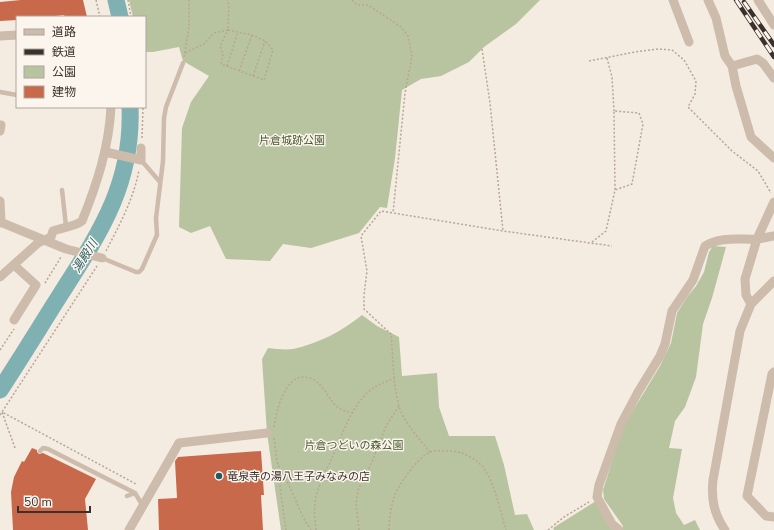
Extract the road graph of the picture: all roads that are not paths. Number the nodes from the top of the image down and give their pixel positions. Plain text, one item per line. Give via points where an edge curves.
1 (674, 0) edge
2 (708, 0) edge
3 (758, 0) edge
4 (771, 15) edge
5 (774, 24) edge
6 (0, 36) edge
7 (16, 36) edge
8 (689, 42) dead end
9 (183, 63) road end
10 (732, 66) junction
11 (774, 78) edge
12 (0, 92) edge
13 (16, 95) edge
14 (111, 108) edge
15 (141, 148) road end
16 (107, 152) junction
17 (774, 158) edge
18 (139, 159) junction
19 (160, 182) junction
20 (62, 190) dead end
21 (0, 201) edge
22 (774, 202) edge
23 (1, 222) edge
24 (66, 226) junction
25 (774, 236) edge
26 (757, 239) junction
27 (45, 240) junction
28 (101, 257) joint
29 (14, 265) junction
30 (0, 277) edge
31 (774, 281) edge
32 (751, 304) junction
33 (14, 320) dead end
34 (774, 372) edge
35 (267, 433) dead end
36 (40, 451) dead end
37 (135, 493) junction
38 (127, 496) dead end
39 (143, 506) junction
40 (774, 517) edge
41 (129, 530) edge
42 (619, 530) edge
43 (725, 530) edge

1 - 8 street
2 - 10 street via 716,18 725,56
3 - 4 street
4 - 5 street
6 - 7 street
9 - 19 lane via 166,107
10 - 11 street via 757,60 763,63
10 - 17 street via 750,136
12 - 13 lane
14 - 16 street
15 - 18 street
16 - 18 street
16 - 24 street via 82,221
18 - 19 lane
19 - 28 lane via 157,235 142,269 136,272
20 - 24 lane
21 - 23 street
22 - 26 street
23 - 27 street
24 - 27 street via 53,231 51,237
25 - 26 street
26 - 32 street via 745,279 746,295
26 - 42 street via 733,238 705,246 693,280 672,311 660,356 621,424 599,484 597,497 612,524
27 - 28 street via 67,249
27 - 29 street via 38,243
29 - 30 street
29 - 33 street via 36,285
31 - 32 street
32 - 43 street via 740,331 713,480 714,508
34 - 40 street via 747,496 766,516
35 - 39 street via 179,443
36 - 37 lane via 43,448 48,449
37 - 38 lane
37 - 39 lane
39 - 41 street

